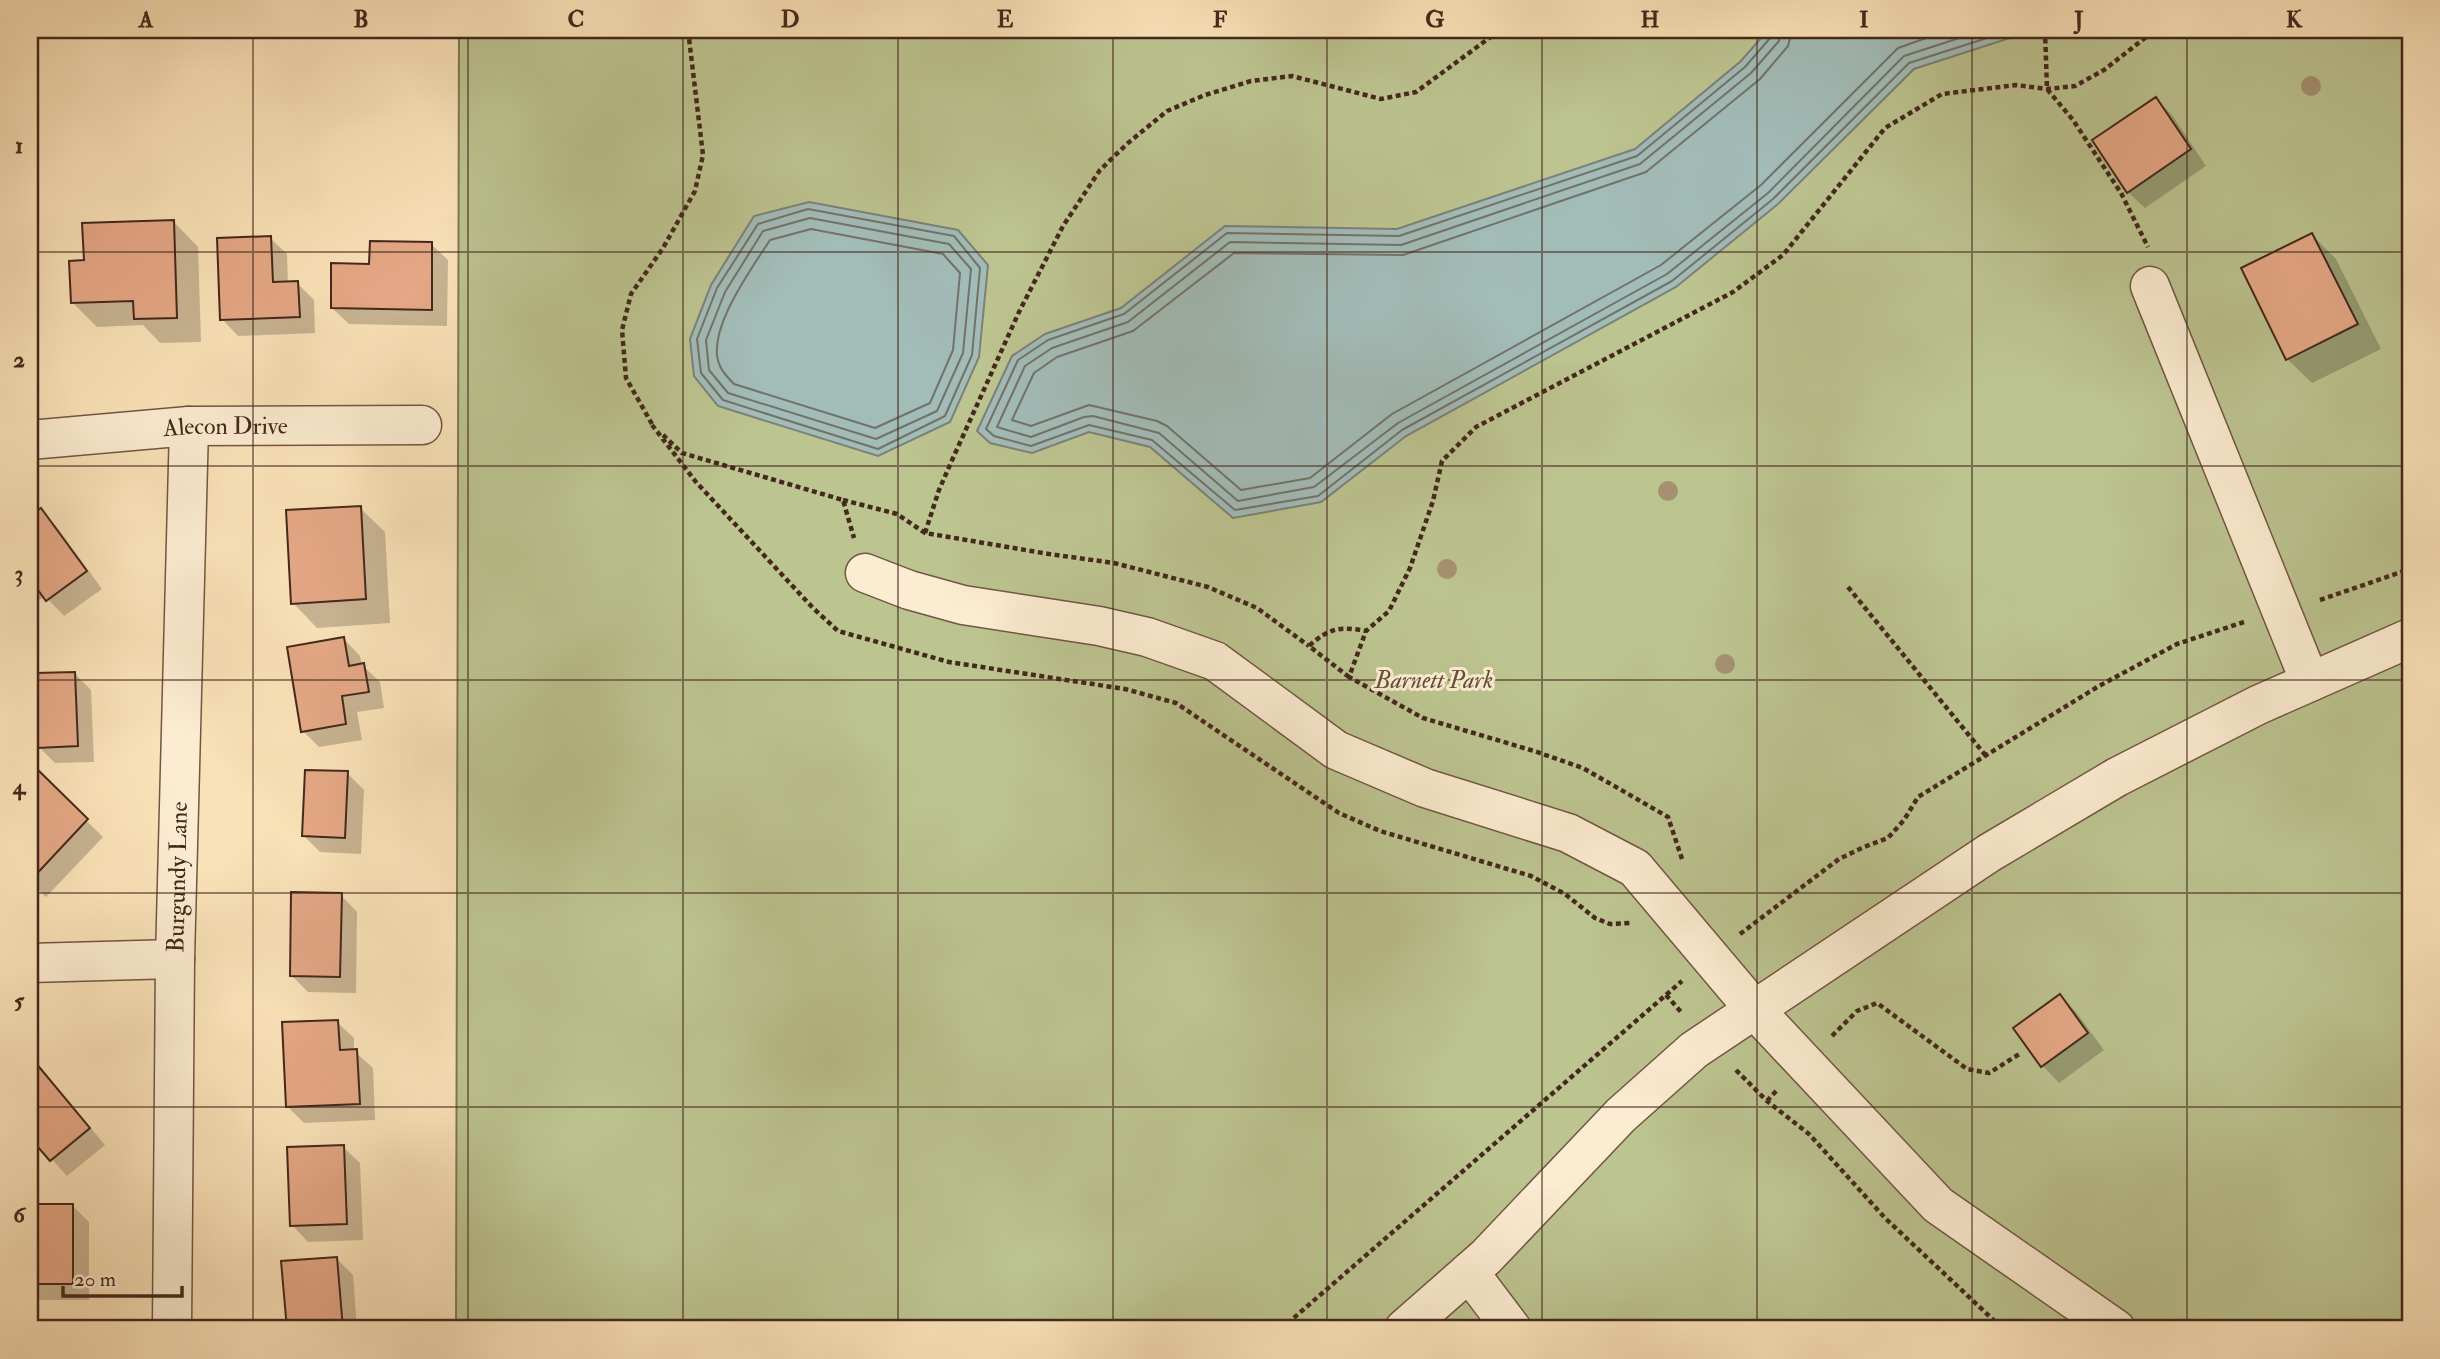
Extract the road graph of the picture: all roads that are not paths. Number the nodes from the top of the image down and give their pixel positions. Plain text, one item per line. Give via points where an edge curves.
1 (2150, 269) road end
2 (422, 425) dead end
3 (189, 426) junction
4 (30, 440) edge
5 (865, 573) road end
6 (2410, 638) edge
7 (2310, 682) junction
8 (175, 958) junction
9 (30, 963) edge
10 (1754, 1009) junction
11 (1469, 1272) junction
12 (172, 1329) edge
13 (1404, 1329) edge
14 (1512, 1329) edge
15 (2116, 1329) edge

1 - 7 street
2 - 3 street, Alecon Drive
3 - 4 street, Alecon Drive
3 - 8 street, Burgundy Lane
5 - 10 street via 964,605 1147,637 1215,661 1336,750 1425,788 1568,833 1635,868 1720,941
6 - 7 street
7 - 10 street via 2117,777 1989,853
8 - 9 street
8 - 12 street, Burgundy Lane
10 - 11 street via 1693,1050 1621,1115
10 - 15 street via 1938,1205
11 - 13 street
11 - 14 street

